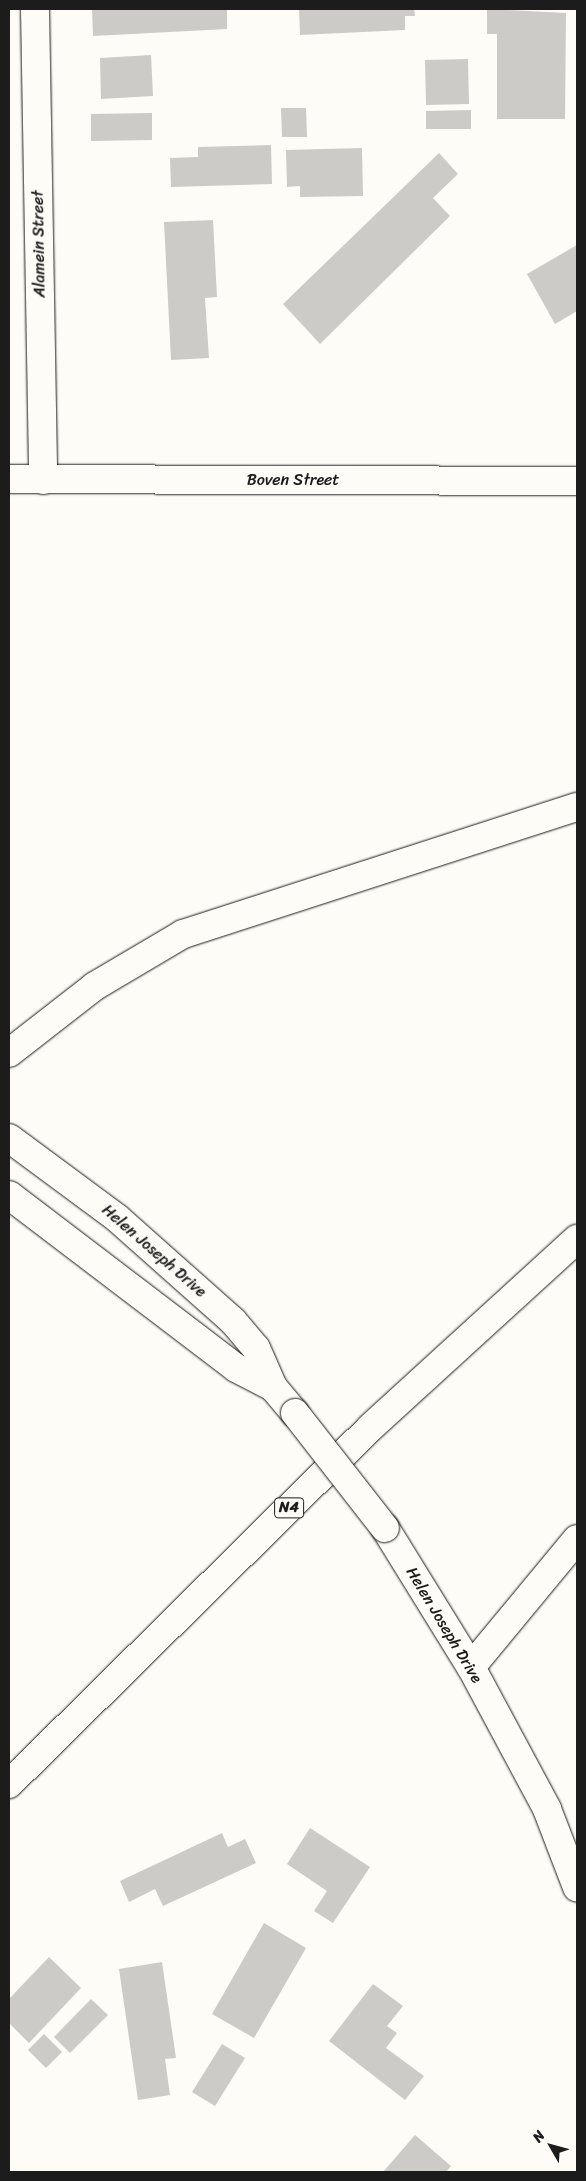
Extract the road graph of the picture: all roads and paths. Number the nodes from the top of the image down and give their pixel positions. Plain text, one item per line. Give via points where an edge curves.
1 (35, 9) edge
2 (9, 479) edge
3 (43, 480) junction
4 (577, 480) edge
5 (577, 807) edge
6 (9, 1053) edge
7 (9, 1138) edge
8 (9, 1195) edge
9 (577, 1239) edge
10 (273, 1387) junction
11 (577, 1539) edge
12 (471, 1667) junction
13 (9, 1784) edge
14 (577, 1887) edge

1 - 3 main road, Alamein Street
2 - 3 main road, Boven Street
3 - 4 main road, Boven Street
5 - 6 main road via 184,934 94,986
7 - 10 main road, Helen Joseph Drive via 117,1218 233,1321 256,1348
8 - 10 main road, Helen Joseph Drive via 236,1368
9 - 13 main road, N4 via 371,1427
10 - 12 main road, Helen Joseph Drive, bridge via 385,1528
11 - 12 main road
12 - 14 main road, Helen Joseph Drive via 547,1809

